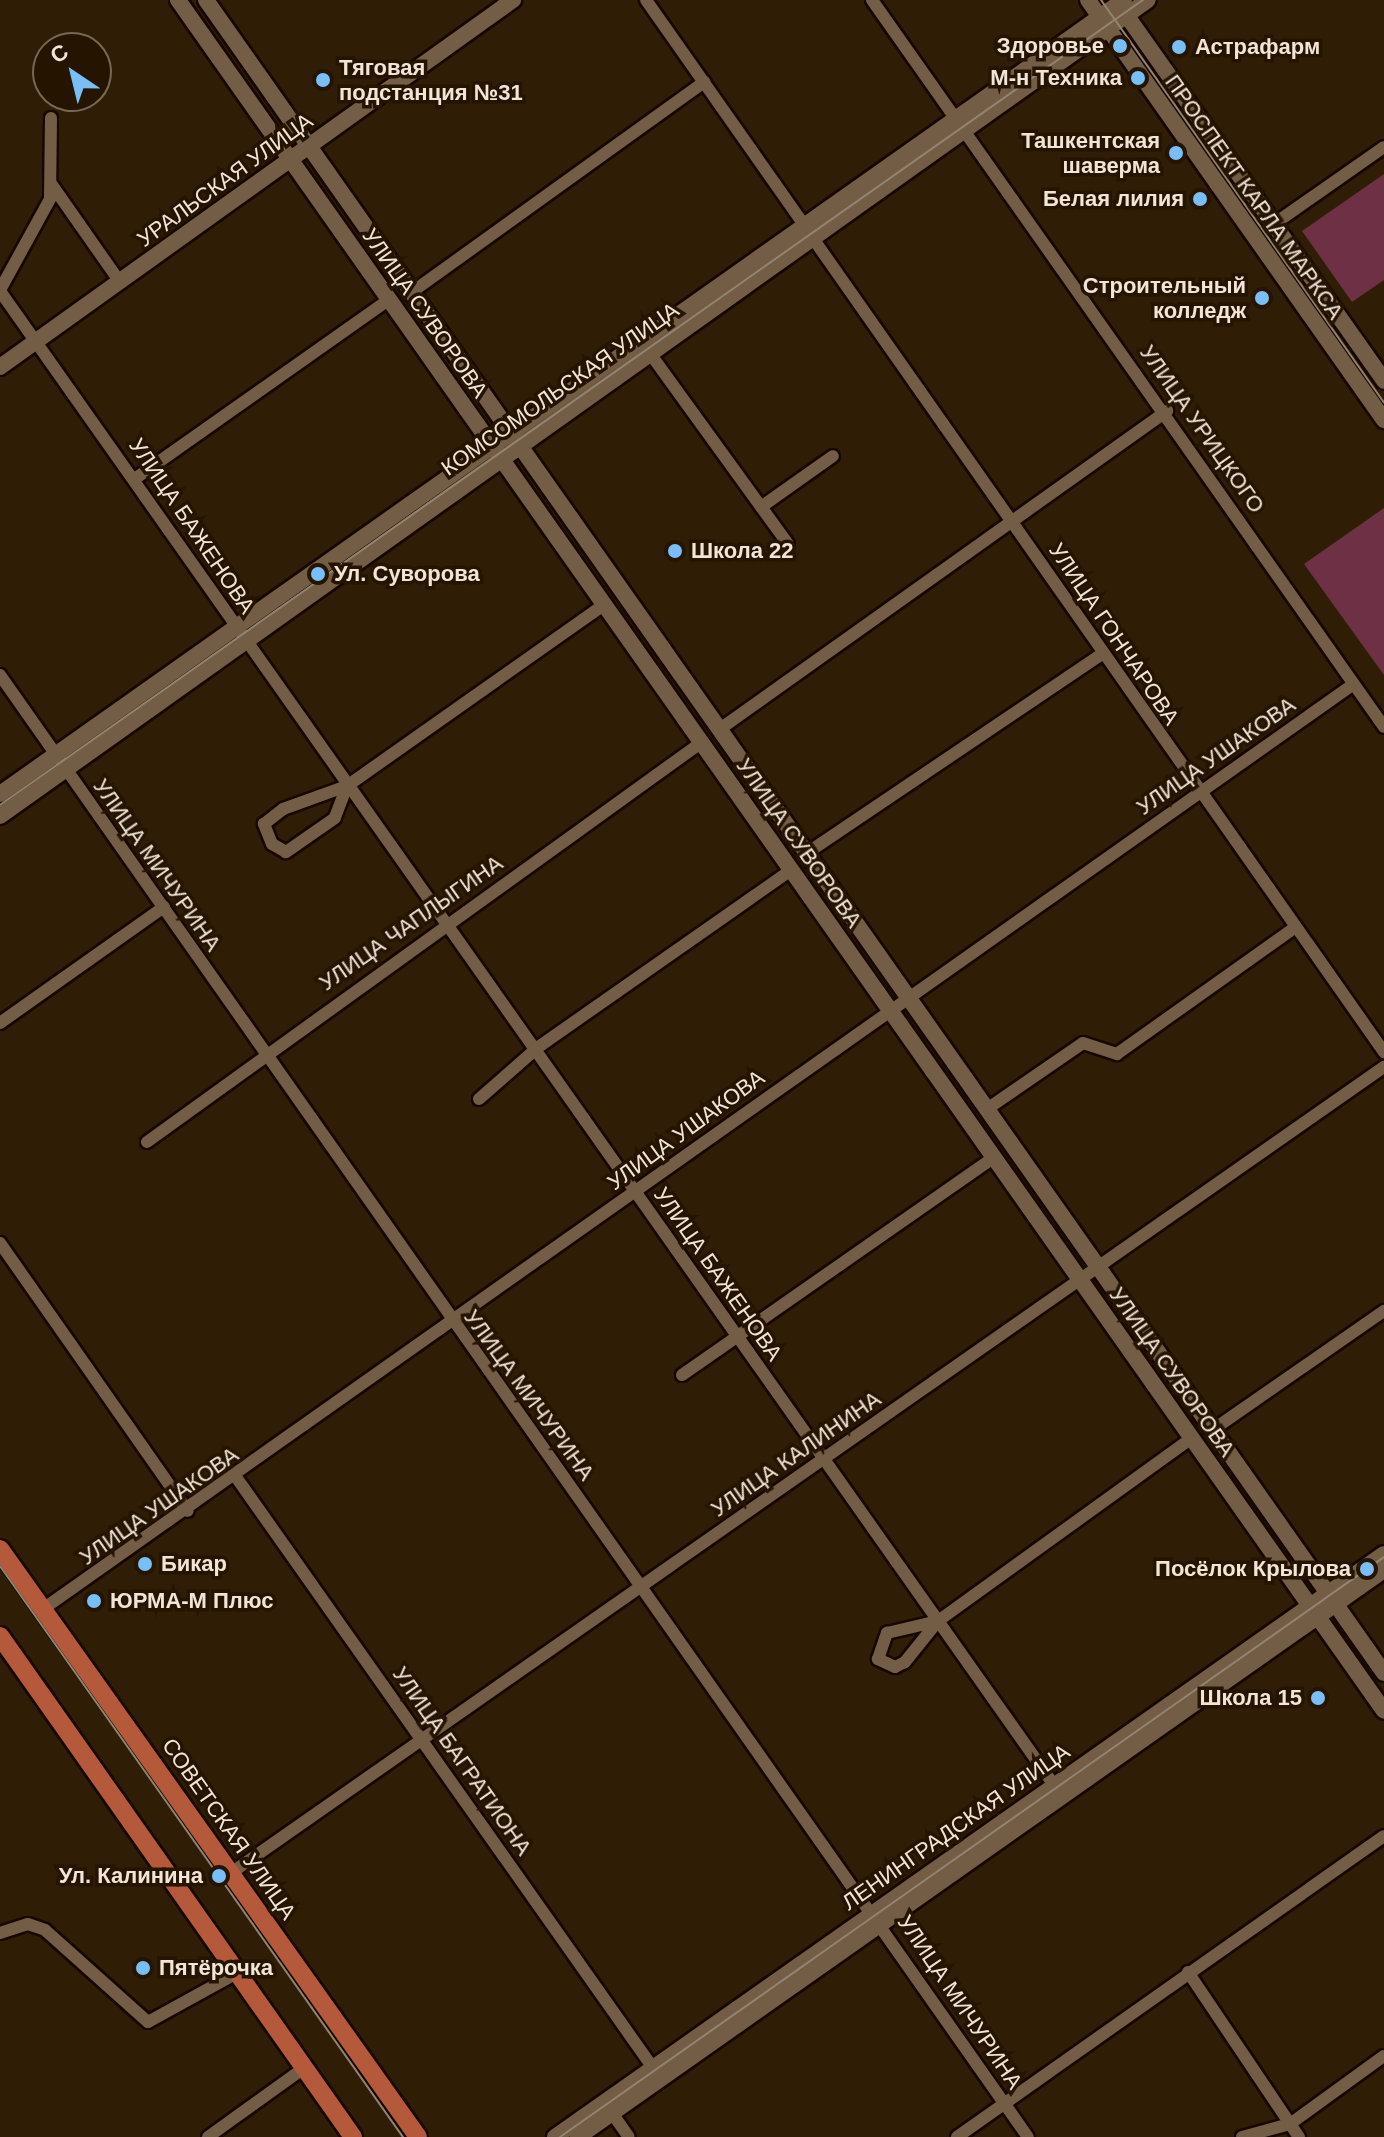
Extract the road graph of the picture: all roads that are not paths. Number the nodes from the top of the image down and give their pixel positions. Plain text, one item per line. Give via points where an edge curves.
1 (178, 0) edge
2 (206, 0) edge
3 (513, 0) edge
4 (646, 0) edge
5 (872, 0) edge
6 (1088, 0) edge
7 (1148, 0) edge
8 (1121, 5) edge
9 (1104, 23) junction
10 (704, 82) junction
11 (51, 118) dead end
12 (960, 125) junction
13 (309, 147) junction
14 (1384, 147) edge
15 (292, 161) junction
16 (52, 185) junction
17 (1274, 224) junction
18 (808, 231) junction
19 (120, 282) junction
20 (0, 290) edge
21 (412, 292) junction
22 (388, 300) junction
23 (37, 340) junction
24 (649, 352) junction
25 (0, 367) edge
26 (1384, 381) edge
27 (1167, 411) junction
28 (1384, 420) edge
29 (514, 438) junction
30 (496, 452) junction
31 (833, 456) dead end
32 (136, 478) junction
33 (761, 507) junction
34 (1014, 518) junction
35 (788, 544) dead end
36 (604, 605) junction
37 (242, 633) junction
38 (1100, 655) junction
39 (0, 675) edge
40 (1354, 684) junction
41 (1384, 727) edge
42 (720, 729) junction
43 (702, 742) junction
44 (60, 762) junction
45 (347, 786) junction
46 (1199, 793) junction
47 (0, 794) edge
48 (0, 816) edge
49 (807, 853) junction
50 (791, 870) junction
51 (164, 907) junction
52 (447, 921) junction
53 (1293, 929) junction
54 (907, 996) junction
55 (889, 1009) junction
56 (0, 1023) edge
57 (537, 1048) junction
58 (1384, 1052) edge
59 (263, 1053) junction
60 (1384, 1067) edge
61 (479, 1099) dead end
62 (987, 1109) junction
63 (147, 1142) dead end
64 (994, 1157) junction
65 (635, 1191) junction
66 (0, 1243) edge
67 (1098, 1268) junction
68 (1080, 1281) junction
69 (1384, 1311) edge
70 (452, 1322) junction
71 (738, 1338) junction
72 (682, 1375) dead end
73 (1214, 1429) junction
74 (1192, 1438) junction
75 (823, 1457) junction
76 (236, 1477) junction
77 (188, 1511) junction
78 (0, 1549) edge
79 (1384, 1554) edge
80 (1384, 1570) edge
81 (643, 1588) junction
82 (1332, 1599) junction
83 (43, 1609) junction
84 (1314, 1611) junction
85 (938, 1621) junction
86 (0, 1636) edge
87 (1384, 1673) edge
88 (1384, 1711) edge
89 (423, 1740) junction
90 (1054, 1785) junction
91 (1384, 1836) edge
92 (231, 1873) junction
93 (877, 1918) junction
94 (0, 1933) edge
95 (1188, 1972) junction
96 (237, 1973) junction
97 (1384, 2056) edge
98 (304, 2068) junction
99 (653, 2068) junction
100 (1005, 2103) junction
101 (612, 2113) junction
102 (1290, 2124) junction
103 (208, 2137) edge
104 (353, 2137) edge
105 (418, 2137) edge
106 (555, 2137) edge
107 (578, 2137) edge
108 (629, 2137) edge
109 (957, 2137) edge
110 (1028, 2137) edge
111 (1242, 2137) edge
112 (1299, 2137) edge

1 - 15 main road, УЛИЦА СУВОРОВА
2 - 13 main road, УЛИЦА СУВОРОВА
3 - 13 main road, УРАЛЬСКАЯ УЛИЦА
4 - 10 street, УЛИЦА ГОНЧАРОВА
5 - 12 street, УЛИЦА УРИЦКОГО
6 - 9 main road, ПРОСПЕКТ КАРЛА МАРКСА
7 - 8 main road, КОМСОМОЛЬСКАЯ УЛИЦА
8 - 9 main road, КОМСОМОЛЬСКАЯ УЛИЦА
8 - 17 main road, ПРОСПЕКТ КАРЛА МАРКСА
9 - 12 main road, КОМСОМОЛЬСКАЯ УЛИЦА
9 - 28 main road, ПРОСПЕКТ КАРЛА МАРКСА
10 - 18 street, УЛИЦА ГОНЧАРОВА
10 - 21 street
11 - 16 street, УЛИЦА БАЖЕНОВА
12 - 18 main road, КОМСОМОЛЬСКАЯ УЛИЦА
12 - 27 street, УЛИЦА УРИЦКОГО
13 - 15 main road, УРАЛЬСКАЯ УЛИЦА
13 - 21 main road, УЛИЦА СУВОРОВА
14 - 17 street
15 - 19 main road, УРАЛЬСКАЯ УЛИЦА
15 - 22 main road, УЛИЦА СУВОРОВА
16 - 19 street
16 - 20 street, УЛИЦА БАЖЕНОВА
17 - 26 main road, ПРОСПЕКТ КАРЛА МАРКСА
18 - 24 main road, КОМСОМОЛЬСКАЯ УЛИЦА
18 - 29 main road, КОМСОМОЛЬСКАЯ УЛИЦА
18 - 34 street, УЛИЦА ГОНЧАРОВА
19 - 23 main road, УРАЛЬСКАЯ УЛИЦА
20 - 23 street, УЛИЦА БАЖЕНОВА
21 - 29 main road, УЛИЦА СУВОРОВА
22 - 30 main road, УЛИЦА СУВОРОВА
22 - 32 street
23 - 25 main road, УРАЛЬСКАЯ УЛИЦА
23 - 32 street, УЛИЦА БАЖЕНОВА
24 - 29 main road, КОМСОМОЛЬСКАЯ УЛИЦА
24 - 33 street
27 - 34 street
27 - 40 street, УЛИЦА УРИЦКОГО
29 - 30 main road, КОМСОМОЛЬСКАЯ УЛИЦА
29 - 42 main road, УЛИЦА СУВОРОВА
30 - 36 main road, УЛИЦА СУВОРОВА
30 - 37 main road, КОМСОМОЛЬСКАЯ УЛИЦА
31 - 33 street
32 - 37 street, УЛИЦА БАЖЕНОВА
33 - 35 street
34 - 38 street, УЛИЦА ГОНЧАРОВА
34 - 42 street
36 - 43 main road, УЛИЦА СУВОРОВА
36 - 45 street
37 - 44 main road, КОМСОМОЛЬСКАЯ УЛИЦА
37 - 45 street, УЛИЦА БАЖЕНОВА
38 - 46 street, УЛИЦА ГОНЧАРОВА
38 - 49 street
39 - 44 street, УЛИЦА МИЧУРИНА
40 - 41 street, УЛИЦА УРИЦКОГО
40 - 46 street, УЛИЦА УШАКОВА
42 - 49 main road, УЛИЦА СУВОРОВА
43 - 50 main road, УЛИЦА СУВОРОВА
43 - 52 street, УЛИЦА ЧАПЛЫГИНА
44 - 47 main road, КОМСОМОЛЬСКАЯ УЛИЦА
44 - 48 main road, КОМСОМОЛЬСКАЯ УЛИЦА
44 - 51 street, УЛИЦА МИЧУРИНА
45 - 45 street via 283,809 264,824 272,844 286,852 335,818
45 - 52 street, УЛИЦА БАЖЕНОВА
46 - 53 street, УЛИЦА ГОНЧАРОВА
46 - 54 street, УЛИЦА УШАКОВА
49 - 54 main road, УЛИЦА СУВОРОВА
50 - 55 main road, УЛИЦА СУВОРОВА
50 - 57 street
51 - 56 street
51 - 59 street, УЛИЦА МИЧУРИНА
52 - 57 street, УЛИЦА БАЖЕНОВА
52 - 59 street, УЛИЦА ЧАПЛЫГИНА
53 - 58 street, УЛИЦА ГОНЧАРОВА
53 - 62 street via 1117,1054 1083,1043
54 - 55 street, УЛИЦА УШАКОВА
54 - 62 main road, УЛИЦА СУВОРОВА
55 - 64 main road, УЛИЦА СУВОРОВА
55 - 65 street, УЛИЦА УШАКОВА
57 - 61 street
57 - 65 street, УЛИЦА БАЖЕНОВА
59 - 63 street, УЛИЦА ЧАПЛЫГИНА
59 - 70 street, УЛИЦА МИЧУРИНА
60 - 67 street, УЛИЦА КАЛИНИНА
62 - 67 main road, УЛИЦА СУВОРОВА
64 - 68 main road, УЛИЦА СУВОРОВА
64 - 71 street
65 - 70 street, УЛИЦА УШАКОВА
65 - 71 street, УЛИЦА БАЖЕНОВА
66 - 77 street
67 - 68 street, УЛИЦА КАЛИНИНА
67 - 73 main road, УЛИЦА СУВОРОВА
68 - 74 main road, УЛИЦА СУВОРОВА
68 - 75 street, УЛИЦА КАЛИНИНА
69 - 73 street
70 - 76 street, УЛИЦА УШАКОВА
70 - 81 street, УЛИЦА МИЧУРИНА
71 - 72 street
71 - 75 street, УЛИЦА БАЖЕНОВА
73 - 82 main road, УЛИЦА СУВОРОВА
74 - 84 main road, УЛИЦА СУВОРОВА
74 - 85 street
75 - 81 street, УЛИЦА КАЛИНИНА
75 - 85 street, УЛИЦА БАЖЕНОВА
76 - 77 street, УЛИЦА УШАКОВА
76 - 89 street, УЛИЦА БАГРАТИОНА
77 - 83 street, УЛИЦА УШАКОВА
78 - 83 main road, СОВЕТСКАЯ УЛИЦА
79 - 82 main road, ЛЕНИНГРАДСКАЯ УЛИЦА
80 - 82 main road, ЛЕНИНГРАДСКАЯ УЛИЦА
81 - 89 street, УЛИЦА КАЛИНИНА
81 - 93 street, УЛИЦА МИЧУРИНА
82 - 84 main road, ЛЕНИНГРАДСКАЯ УЛИЦА
82 - 87 main road, УЛИЦА СУВОРОВА
83 - 92 main road, СОВЕТСКАЯ УЛИЦА
84 - 88 main road, УЛИЦА СУВОРОВА
84 - 90 main road, ЛЕНИНГРАДСКАЯ УЛИЦА
84 - 93 main road, ЛЕНИНГРАДСКАЯ УЛИЦА
85 - 85 street via 905,1662 895,1667 878,1659 887,1633
85 - 90 street, УЛИЦА БАЖЕНОВА
86 - 96 main road
89 - 92 street, УЛИЦА КАЛИНИНА
89 - 99 street, УЛИЦА БАГРАТИОНА
90 - 93 main road, ЛЕНИНГРАДСКАЯ УЛИЦА
91 - 95 street
92 - 105 main road, СОВЕТСКАЯ УЛИЦА
93 - 99 main road, ЛЕНИНГРАДСКАЯ УЛИЦА
93 - 100 street, УЛИЦА МИЧУРИНА
93 - 101 main road, ЛЕНИНГРАДСКАЯ УЛИЦА
94 - 96 street via 28,1924 45,1930 148,2022
95 - 100 street
95 - 102 street
96 - 98 main road
97 - 102 street
98 - 103 street
98 - 104 main road
99 - 106 main road, ЛЕНИНГРАДСКАЯ УЛИЦА
100 - 109 street
100 - 110 street, УЛИЦА МИЧУРИНА
101 - 107 main road, ЛЕНИНГРАДСКАЯ УЛИЦА
101 - 108 street
102 - 111 street
102 - 112 street

